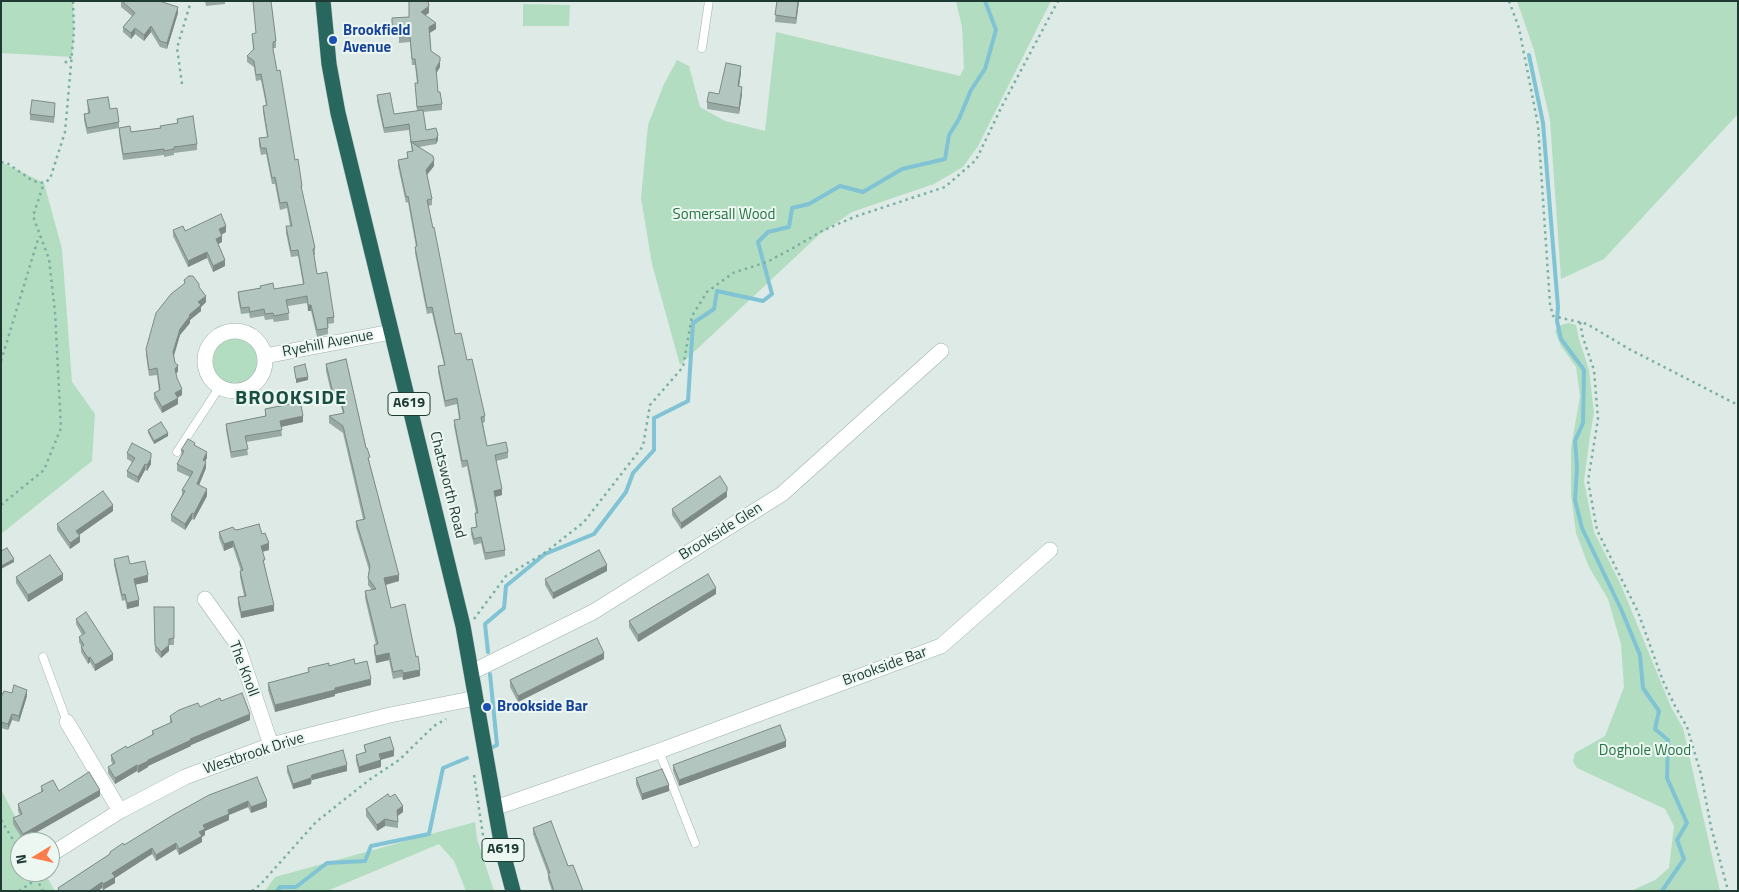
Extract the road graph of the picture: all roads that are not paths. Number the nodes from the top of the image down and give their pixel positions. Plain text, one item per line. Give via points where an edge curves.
1 (323, 1) edge
2 (709, 1) edge
3 (702, 48) dead end
4 (391, 332) junction
5 (941, 350) dead end
6 (265, 356) junction
7 (219, 388) junction
8 (177, 452) dead end
9 (1050, 550) dead end
10 (205, 599) dead end
11 (43, 657) dead end
12 (472, 672) junction
13 (476, 698) junction
14 (67, 722) joint
15 (270, 745) junction
16 (659, 751) junction
17 (495, 808) junction
18 (120, 811) junction
19 (695, 843) dead end
20 (60, 849) edge
21 (513, 891) edge

1 - 4 highway, Chatsworth Road / A619 via 338,113
2 - 3 lane
4 - 6 street, Ryehill Avenue
4 - 12 highway, Chatsworth Road / A619
5 - 12 street, Brookside Glen via 782,494 593,612
6 - 7 street, Ryehill Avenue via 262,376 248,389 238,392
6 - 7 street, Ryehill Avenue via 255,338 246,333 236,330 216,336 205,353 204,364 206,373
7 - 8 lane
9 - 16 street, Brookside Bar via 941,646
10 - 15 street, The Knoll via 237,644
11 - 14 lane
12 - 13 highway, Chatsworth Road / A619
13 - 15 street, Westbrook Drive
13 - 17 highway, Chatsworth Road / A619
14 - 18 street
15 - 18 street, Westbrook Drive via 185,777
16 - 17 street, Brookside Bar
16 - 19 lane
17 - 21 highway, Chatsworth Road / A619
18 - 20 street, Westbrook Drive

